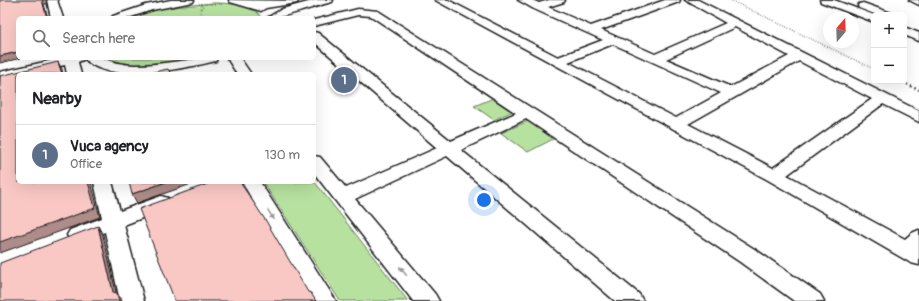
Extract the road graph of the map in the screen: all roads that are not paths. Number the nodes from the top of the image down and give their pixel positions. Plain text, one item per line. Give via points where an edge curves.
1 (52, 0) edge
2 (138, 0) edge
3 (297, 0) edge
4 (328, 0) edge
5 (443, 0) edge
6 (523, 0) edge
7 (560, 0) edge
8 (675, 0) edge
9 (690, 0) edge
10 (825, 0) edge
11 (847, 0) edge
12 (914, 0) edge
13 (194, 2) edge
14 (231, 2) edge
15 (919, 2) edge
16 (251, 4) junction
17 (538, 7) junction
18 (134, 12) junction
19 (879, 12) edge
20 (56, 16) edge
21 (123, 16) edge
22 (267, 16) edge
23 (276, 16) edge
24 (871, 19) edge
25 (316, 22) edge
26 (907, 22) edge
27 (735, 23) junction
28 (919, 27) edge
29 (591, 30) junction
30 (907, 32) edge
31 (919, 37) edge
32 (316, 38) edge
33 (613, 40) junction
34 (800, 55) junction
35 (654, 59) junction
36 (32, 60) edge
37 (71, 60) edge
38 (75, 60) edge
39 (95, 60) edge
40 (202, 60) edge
41 (234, 60) edge
42 (557, 62) junction
43 (0, 68) edge
44 (163, 68) junction
45 (16, 72) edge
46 (18, 72) edge
47 (74, 72) edge
48 (180, 72) edge
49 (242, 72) edge
50 (0, 76) edge
51 (732, 93) junction
52 (882, 98) junction
53 (528, 113) junction
54 (919, 117) edge
55 (676, 124) junction
56 (449, 149) junction
57 (316, 164) edge
58 (774, 176) junction
59 (104, 184) edge
60 (252, 184) edge
61 (342, 197) junction
62 (177, 198) edge
63 (114, 221) junction
64 (57, 242) edge
65 (915, 249) edge
66 (132, 301) edge
67 (324, 301) edge
68 (427, 301) edge
69 (630, 301) edge
70 (812, 301) edge

1 - 20 street
2 - 18 street via 140,7
3 - 16 street via 272,5
4 - 23 street via 286,10
5 - 42 street
6 - 17 street
7 - 17 street
8 - 29 street
9 - 27 street
10 - 24 street
11 - 19 street
12 - 15 street
13 - 18 street via 158,5
14 - 16 street
16 - 22 street
17 - 29 street
18 - 21 street
25 - 53 street via 358,12 374,13
26 - 28 street
27 - 34 street
27 - 35 street
29 - 33 street
30 - 31 street
32 - 56 street
33 - 35 street
33 - 42 street
34 - 51 street
34 - 52 street
35 - 51 street
36 - 43 street
37 - 46 street
38 - 47 street
39 - 44 street via 108,66 123,68
40 - 44 street
41 - 49 street
42 - 55 street
44 - 48 street
45 - 50 street
51 - 55 street
52 - 54 street
52 - 58 street
53 - 56 street
53 - 70 street via 748,256
55 - 58 street
56 - 61 street
56 - 69 street
57 - 61 street
58 - 65 street
59 - 63 street
60 -> 67 street
68 -> 61 street
62 - 63 street
63 - 64 street
63 - 66 street

